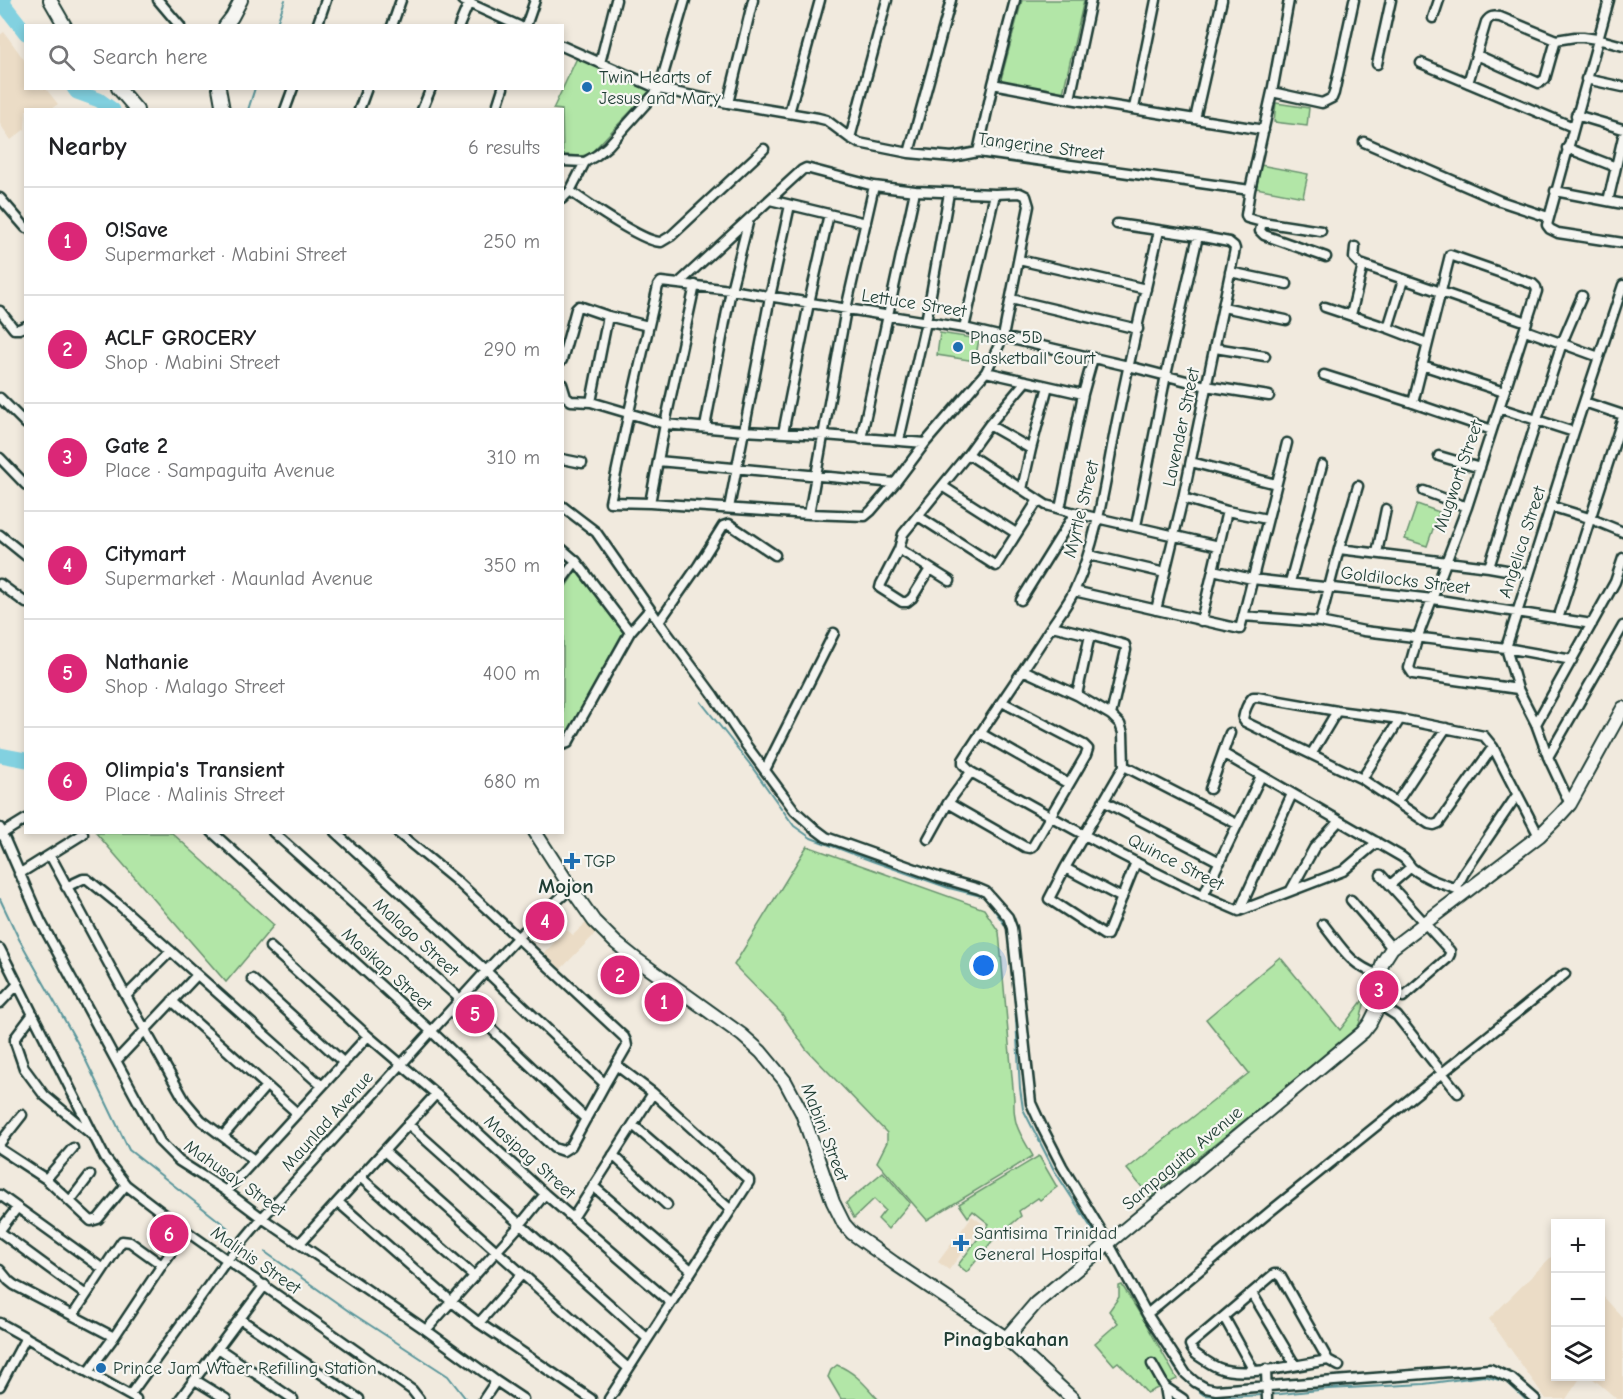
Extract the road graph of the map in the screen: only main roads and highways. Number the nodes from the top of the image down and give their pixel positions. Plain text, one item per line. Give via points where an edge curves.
1 (50, 0) edge
2 (241, 0) edge
3 (64, 24) edge
4 (227, 24) edge
5 (120, 90) edge
6 (219, 90) edge
7 (135, 108) edge
8 (223, 108) edge
9 (1623, 708) edge
10 (536, 834) edge
11 (1006, 1338) junction
12 (1073, 1399) edge

1 - 3 main road
2 - 4 main road
5 - 7 main road
6 - 8 main road
9 - 11 main road, Sampaguita Avenue via 1570,804 1560,815 1539,836 1461,890 1392,948 1371,992 1380,1005 1363,1032 1036,1303
10 - 11 main road, Mabini Street via 594,921 616,943 742,1035 785,1081 802,1113 833,1202 852,1233
11 - 12 main road, Mabini Street

